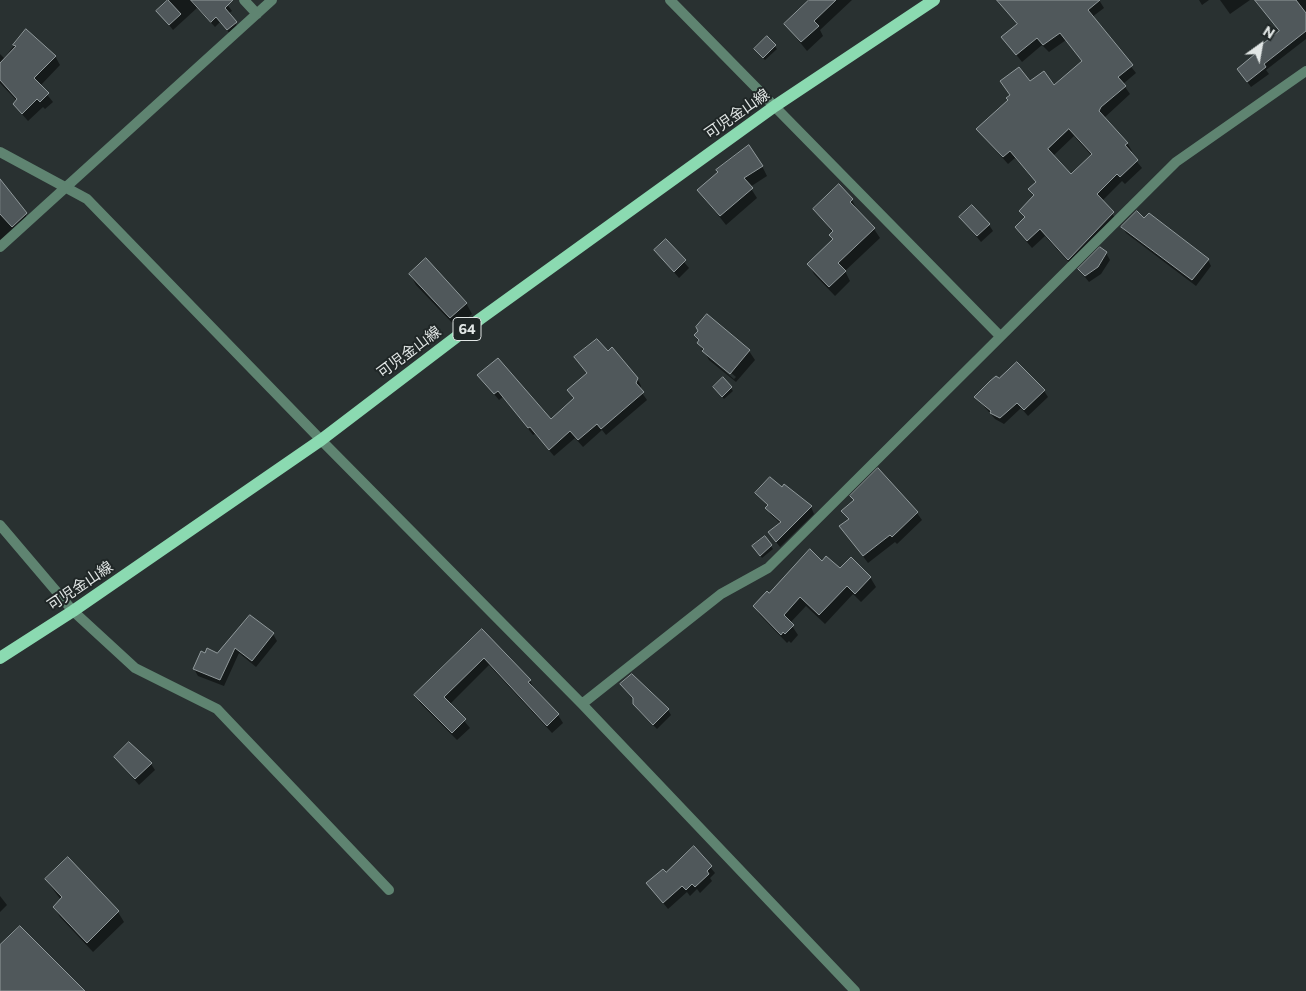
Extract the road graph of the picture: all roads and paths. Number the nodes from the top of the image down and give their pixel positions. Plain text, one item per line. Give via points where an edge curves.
1 (244, 0) edge
2 (272, 0) edge
3 (670, 0) edge
4 (934, 0) edge
5 (257, 14) junction
6 (1306, 71) edge
7 (775, 106) junction
8 (0, 152) edge
9 (66, 189) junction
10 (0, 247) edge
11 (1000, 336) junction
12 (321, 440) junction
13 (0, 525) edge
14 (73, 611) junction
15 (0, 658) edge
16 (582, 704) junction
17 (389, 890) dead end
18 (855, 991) edge

1 - 5 street
2 - 5 street
3 - 7 street
4 - 7 main road, 可児金山線 / 64
5 - 9 street
6 - 11 street via 1176,162
7 - 11 street
7 - 12 main road, 可児金山線 / 64 via 480,319
8 - 9 street
9 - 10 street
9 - 12 street via 87,199
11 - 16 street via 768,568 721,594
12 - 14 main road, 可児金山線 / 64
12 - 16 street
13 - 14 street
14 - 15 main road, 可児金山線 / 64
14 - 17 street via 135,668 216,709
16 - 18 street

